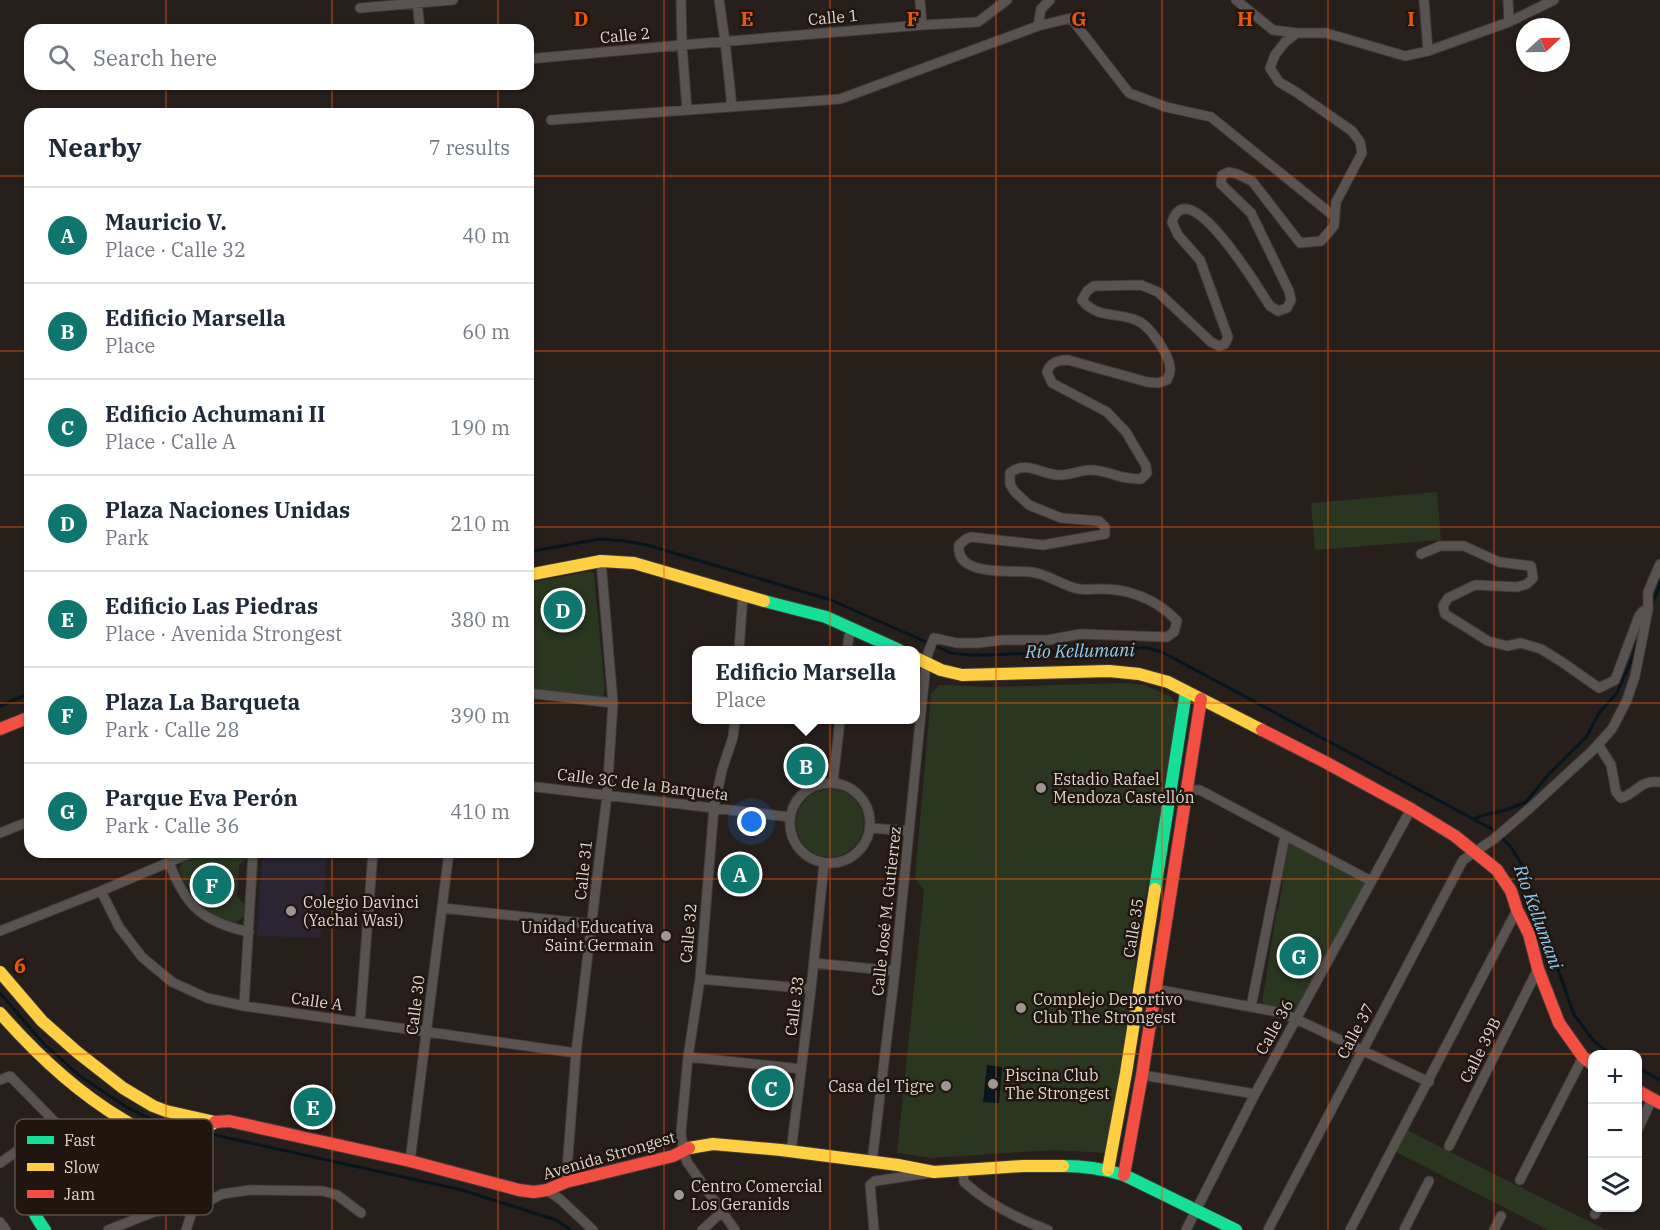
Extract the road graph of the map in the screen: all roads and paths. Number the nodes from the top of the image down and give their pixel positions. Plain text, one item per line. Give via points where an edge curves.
1 (453, 0) edge
2 (681, 0) edge
3 (718, 0) edge
4 (920, 0) edge
5 (1007, 0) edge
6 (1050, 0) edge
7 (1236, 0) edge
8 (1424, 0) edge
9 (1508, 0) edge
10 (1554, 0) edge
11 (417, 2) edge
12 (360, 8) dead end
13 (1509, 22) junction
14 (419, 24) edge
15 (922, 25) junction
16 (1038, 26) junction
17 (1297, 33) junction
18 (725, 41) junction
19 (682, 45) junction
20 (1428, 51) junction
21 (534, 59) edge
22 (732, 106) junction
23 (687, 110) junction
24 (551, 120) dead end
25 (1335, 217) junction
26 (1421, 554) dead end
27 (601, 561) junction
28 (1660, 564) edge
29 (534, 575) edge
30 (743, 595) junction
31 (1648, 610) junction
32 (854, 629) junction
33 (739, 646) edge
34 (848, 646) edge
35 (889, 646) edge
36 (923, 658) edge
37 (1186, 692) junction
38 (534, 694) edge
39 (920, 695) edge
40 (1201, 699) junction
41 (613, 703) junction
42 (24, 719) edge
43 (735, 724) edge
44 (840, 724) edge
45 (918, 724) edge
46 (0, 729) edge
47 (1598, 744) junction
48 (833, 782) junction
49 (1660, 782) edge
50 (534, 787) edge
51 (1172, 788) junction
52 (1186, 790) junction
53 (607, 795) junction
54 (714, 807) junction
55 (1411, 808) junction
56 (790, 817) junction
57 (24, 823) edge
58 (870, 828) junction
59 (909, 831) junction
60 (0, 833) edge
61 (1285, 836) junction
62 (1476, 852) junction
63 (179, 858) edge
64 (254, 858) edge
65 (373, 858) edge
66 (448, 858) edge
67 (169, 862) junction
68 (824, 864) junction
69 (1159, 867) junction
70 (1174, 870) junction
71 (1371, 881) junction
72 (102, 891) junction
73 (442, 908) junction
74 (1517, 910) junction
75 (1151, 918) junction
76 (1167, 920) junction
77 (592, 924) junction
78 (0, 931) edge
79 (249, 932) junction
80 (814, 963) junction
81 (1538, 969) junction
82 (895, 971) junction
83 (0, 972) edge
84 (700, 979) junction
85 (1140, 987) junction
86 (811, 989) junction
87 (1155, 989) junction
88 (244, 1006) junction
89 (1251, 1007) junction
90 (0, 1013) edge
91 (1296, 1019) junction
92 (360, 1022) junction
93 (5, 1027) edge
94 (427, 1031) junction
95 (1362, 1050) junction
96 (576, 1053) junction
97 (688, 1057) junction
98 (1588, 1060) edge
99 (801, 1069) junction
100 (1126, 1072) junction
101 (1142, 1075) junction
102 (0, 1080) edge
103 (1429, 1082) junction
104 (1642, 1093) edge
105 (1255, 1094) junction
106 (1656, 1101) edge
107 (52, 1119) edge
108 (121, 1119) edge
109 (194, 1119) edge
110 (1642, 1123) edge
111 (213, 1124) edge
112 (1449, 1146) dead end
113 (683, 1151) junction
114 (15, 1152) edge
115 (791, 1152) junction
116 (411, 1161) junction
117 (872, 1162) junction
118 (0, 1163) edge
119 (1108, 1170) junction
120 (963, 1171) junction
121 (934, 1172) junction
122 (1124, 1175) junction
123 (1520, 1180) dead end
124 (1429, 1181) dead end
125 (566, 1182) junction
126 (547, 1190) junction
127 (213, 1198) edge
128 (1196, 1210) junction
129 (722, 1212) junction
130 (361, 1213) dead end
131 (35, 1215) edge
132 (146, 1215) edge
133 (190, 1215) edge
134 (1501, 1216) dead end
135 (0, 1222) edge
136 (6, 1230) edge
137 (44, 1230) edge
138 (108, 1230) edge
139 (186, 1230) edge
140 (593, 1230) edge
141 (702, 1230) edge
142 (735, 1230) edge
143 (874, 1230) edge
144 (1048, 1230) edge
145 (1186, 1230) edge
146 (1236, 1230) edge
147 (1268, 1230) edge
148 (1350, 1230) edge
149 (1404, 1230) edge
150 (1494, 1230) edge

1 - 11 street
2 - 19 street
3 - 18 street
4 - 15 street
5 - 15 street, Calle 1 via 978,22
6 - 16 street via 1041,9
7 - 17 street via 1273,30
8 - 20 street
9 - 13 street
10 - 13 street
11 - 12 street
11 - 14 street
13 - 20 street
15 - 18 street, Calle 1
16 - 22 street via 840,99
16 - 25 street via 1071,18 1129,93 1211,117
17 - 20 street via 1326,33 1406,56
17 - 25 street via 1285,42 1270,68 1279,82 1352,131 1360,142 1362,153 1336,202
18 - 19 street, Calle 2
18 - 22 street
19 - 21 street, Calle 2
19 - 23 street
22 - 23 street
23 - 24 street
25 - 36 street, Calle José M. Gutierrez via 1334,226 1321,241 1300,243 1252,181 1229,172 1222,175 1221,184 1251,213 1289,291 1287,309 1278,311 1270,306 1230,245 1202,216 1185,209 1178,211 1172,222 1200,260 1228,337 1226,344 1211,342 1158,292 1141,285 1094,286 1082,300 1098,312 1138,321 1149,330 1166,355 1171,370 1167,380 1147,382 1068,360 1058,360 1047,372 1052,383 1107,412 1126,432 1147,473 1141,479 1088,470 1061,476 1028,467 1016,468 1010,473 1010,484 1029,505 1061,518 1099,521 1106,527 1105,534 1043,545 971,537 959,545 961,559 973,567 1034,573 1080,590 1134,593 1167,610 1177,621 1174,632 1167,637 1080,634 1048,640 978,643 934,638
26 - 31 street via 1440,546 1464,546 1499,562 1531,566 1533,578 1527,584 1475,585 1448,598 1443,606 1445,614 1488,641 1541,649 1599,688 1615,680 1639,616
27 - 29 street
27 - 30 street via 649,566
27 - 41 street, Calle 31
28 - 31 street, Calle 37 via 1648,592
30 - 32 street
30 - 33 street
31 - 47 street, Calle 37 via 1627,700 1612,729
32 - 34 street
32 - 35 street
36 - 37 street via 941,670 962,675 1147,674
36 - 39 street, Calle José M. Gutierrez
37 - 40 street
37 - 51 street, Calle 35
38 - 41 street
40 - 52 street, Calle 35
40 - 55 street
41 - 53 street, Calle 31
42 - 46 street
43 - 54 street, Calle 32
44 - 48 street
45 - 59 street, Calle José M. Gutierrez
47 - 49 street via 1611,765 1616,792 1621,798 1650,781
47 - 62 street, Calle 37
48 - 56 street via 801,794
48 - 58 street via 858,794 870,815
50 - 53 street, Calle 3C de la Barqueta
51 - 52 street
51 - 69 street, Calle 35
52 - 61 street via 1200,790
52 - 70 street, Calle 35
53 - 54 street, Calle 3C de la Barqueta
53 - 77 street, Calle 31
54 - 56 street, Calle 3C de la Barqueta
54 - 84 street, Calle 32
55 - 62 street
55 - 71 street, Calle 36
56 - 68 street via 790,830 801,852
57 - 60 street
58 - 59 street
58 - 68 street via 860,851 849,860
59 - 82 street, Calle José M. Gutierrez
61 - 71 street
61 - 89 street
62 - 74 street via 1497,870 1511,891
62 - 95 street, Calle 37 via 1463,860
63 - 67 street
64 - 79 street
65 - 92 street
66 - 73 street, Calle 30
67 - 72 street
67 - 79 street via 190,902 207,917
68 - 80 street, Calle 33
69 - 70 street
69 - 75 street, Calle 35
70 - 76 street, Calle 35
71 - 91 street, Calle 36
72 - 78 street
72 - 88 street, Calle A via 119,927 142,957 164,976 207,998
73 - 77 street
73 - 94 street, Calle 30
74 - 81 street via 1529,934
74 - 103 street
75 - 76 street
75 - 85 street, Calle 35
76 - 87 street, Calle 35
77 - 96 street, Calle 31
79 - 88 street
80 - 82 street
80 - 86 street, Calle 33
81 - 98 street via 1559,1023
81 - 112 street, Calle 39B
82 - 117 street, Calle José M. Gutierrez
83 - 109 street, Avenida Strongest via 42,1021 123,1088 153,1106
84 - 86 street
84 - 97 street, Calle 32
85 - 87 street
85 - 100 street, Calle 35
86 - 99 street, Calle 33
87 - 89 street
87 - 101 street, Calle 35
88 - 92 street, Calle A
89 - 91 street
90 - 93 street
91 - 95 street
91 - 105 street, Calle 36
92 - 94 street, Calle A
93 - 108 street via 54,1070
94 - 96 street, Calle A
94 - 116 street, Calle 30
95 - 103 street
95 - 147 street, Calle 37
96 - 125 street, Calle 31
97 - 99 street
97 - 113 street, Calle 32 via 681,1132
98 - 123 street
99 - 115 street, Calle 33
100 - 101 street
100 - 119 street, Calle 35
101 - 105 street
101 - 122 street, Calle 35
102 - 107 street via 10,1076
103 - 148 street
104 - 106 street
105 - 128 street, Calle 36
106 - 110 street
111 - 116 street, Avenida Strongest via 229,1121
113 - 115 street, Avenida Strongest via 712,1144
113 - 125 street, Avenida Strongest
113 - 129 street
114 - 118 street
115 - 117 street, Avenida Strongest
116 - 126 street, Avenida Strongest via 519,1190
117 - 121 street, Avenida Strongest
119 - 120 street, Avenida Strongest via 1051,1166
119 - 122 street, Avenida Strongest
120 - 121 street, Avenida Strongest
120 - 144 street via 964,1182 978,1194
121 - 143 street via 870,1185
122 - 128 street, Avenida Strongest
124 - 149 street
125 - 126 street, Avenida Strongest
126 - 140 street
127 - 130 street via 235,1192 322,1191 337,1195
128 - 145 street, Calle 36
128 - 146 street, Avenida Strongest
129 - 141 street
129 - 142 street
131 - 137 street
132 - 138 street
133 - 139 street
134 - 150 street
135 - 136 street

